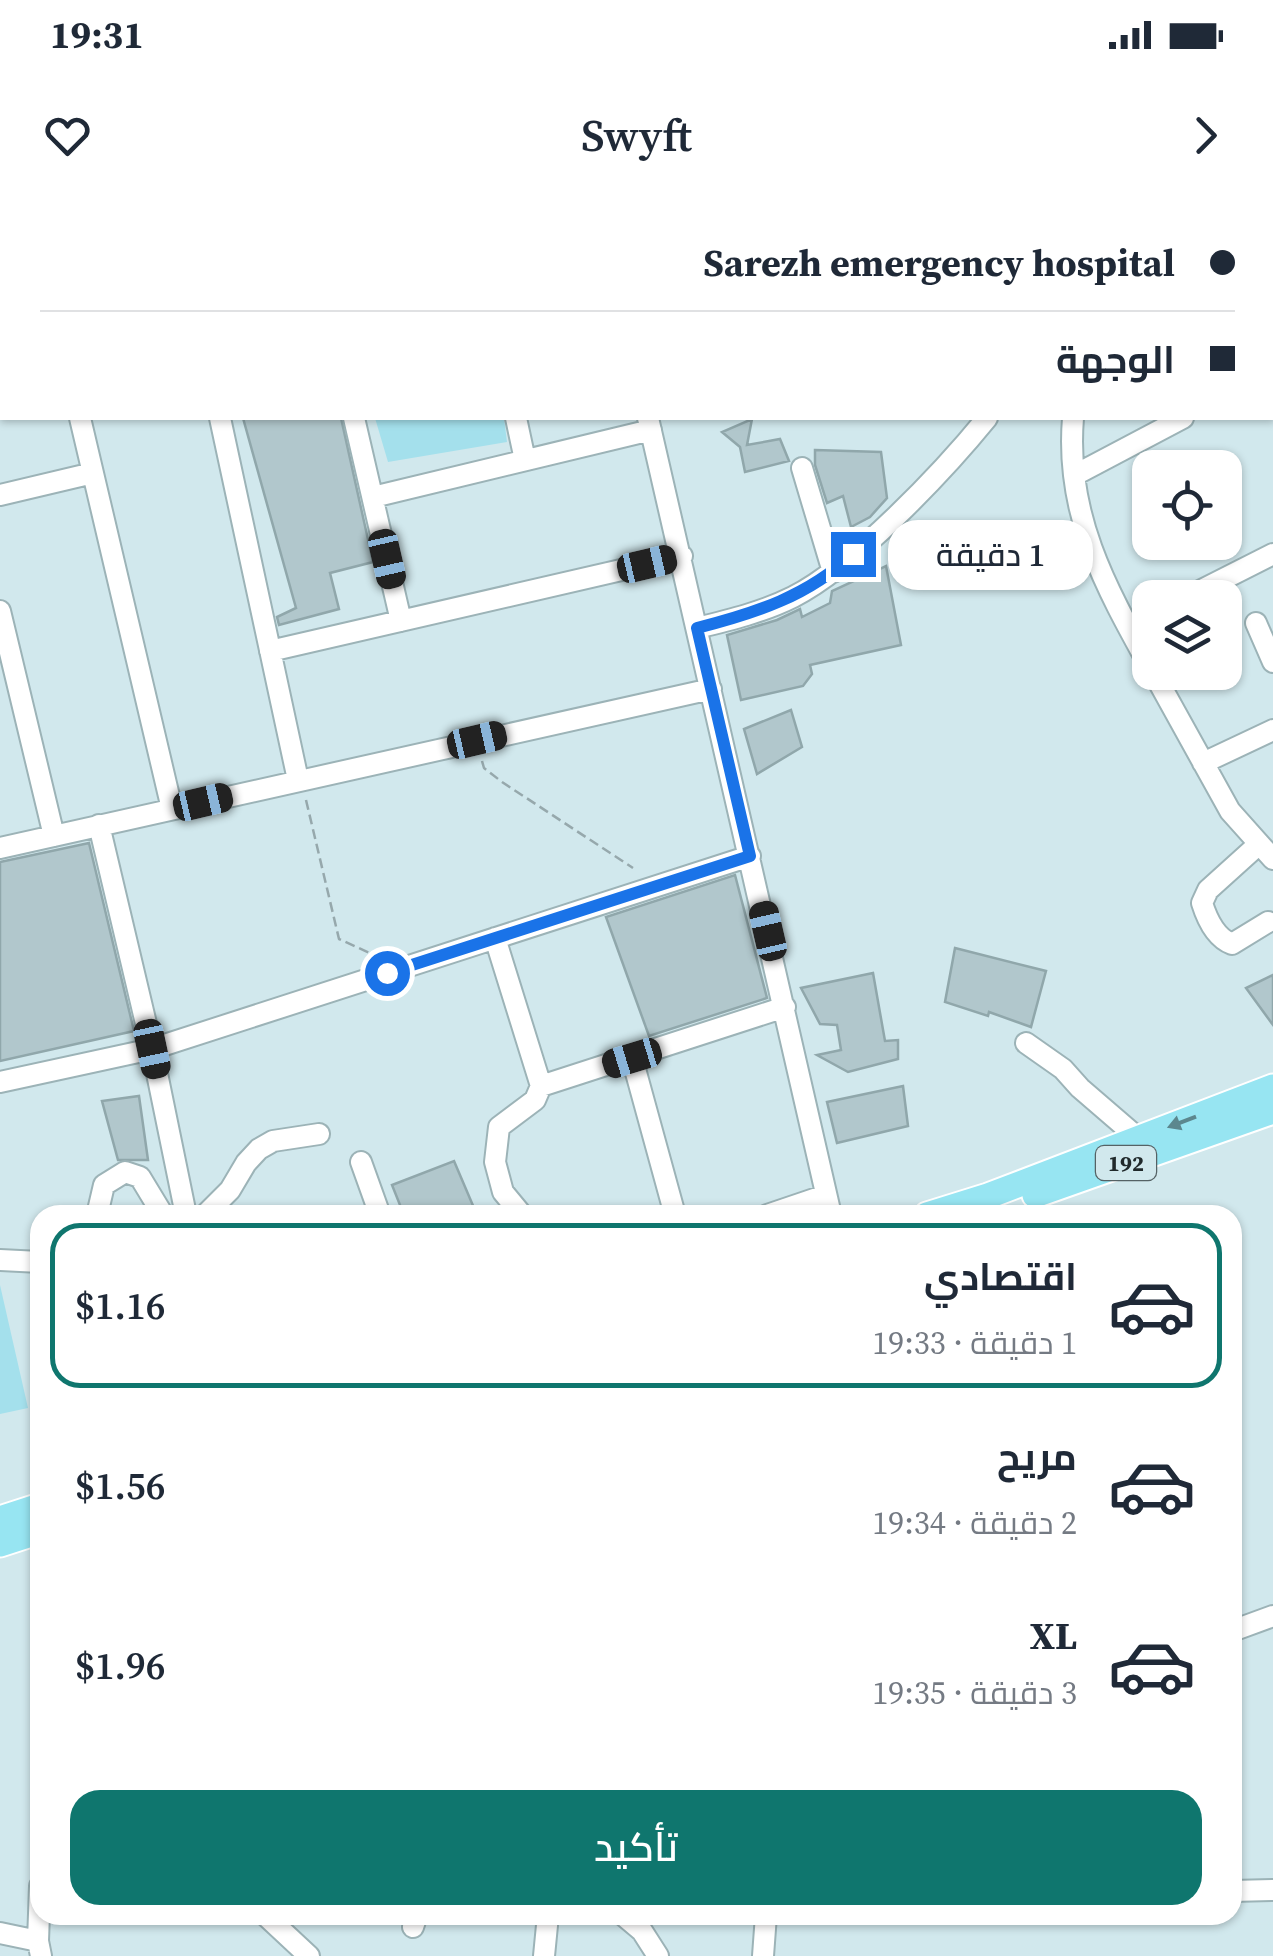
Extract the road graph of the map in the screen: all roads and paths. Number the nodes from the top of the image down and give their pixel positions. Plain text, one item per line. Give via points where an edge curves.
1 (80, 420) edge
2 (220, 420) edge
3 (354, 420) edge
4 (516, 420) edge
5 (984, 420) edge
6 (1073, 420) edge
7 (1178, 420) edge
8 (649, 424) edge
9 (525, 460) junction
10 (802, 468) dead end
11 (93, 473) junction
12 (1075, 475) junction
13 (0, 496) edge
14 (373, 498) junction
15 (1273, 554) edge
16 (682, 556) junction
17 (833, 572) junction
18 (1222, 580) edge
19 (0, 611) edge
20 (401, 621) junction
21 (1256, 623) dead end
22 (1132, 624) edge
23 (1128, 626) junction
24 (697, 628) junction
25 (1132, 633) edge
26 (270, 651) junction
27 (1273, 662) edge
28 (711, 689) junction
29 (1163, 690) edge
30 (1273, 730) edge
31 (477, 740) junction
32 (1203, 763) junction
33 (298, 780) junction
34 (172, 809) junction
35 (99, 826) junction
36 (54, 836) junction
37 (0, 848) edge
38 (1266, 852) edge
39 (750, 856) junction
40 (633, 868) dead end
41 (1268, 922) dead end
42 (496, 938) junction
43 (374, 955) dead end
44 (785, 1007) junction
45 (1026, 1043) dead end
46 (152, 1049) junction
47 (632, 1058) junction
48 (0, 1082) edge
49 (541, 1086) junction
50 (1273, 1088) edge
51 (1273, 1111) edge
52 (319, 1134) dead end
53 (1138, 1138) junction
54 (361, 1162) dead end
55 (99, 1205) edge
56 (156, 1205) edge
57 (184, 1205) edge
58 (215, 1205) edge
59 (376, 1205) edge
60 (514, 1205) edge
61 (673, 1205) edge
62 (828, 1205) edge
63 (959, 1205) edge
64 (1007, 1205) edge
65 (0, 1260) edge
66 (30, 1262) edge
67 (30, 1509) edge
68 (0, 1519) edge
69 (30, 1534) edge
70 (0, 1544) edge
71 (1273, 1616) edge
72 (1242, 1627) edge
73 (1273, 1890) edge
74 (1242, 1891) edge
75 (276, 1925) edge
76 (547, 1925) edge
77 (635, 1925) edge
78 (766, 1925) edge
79 (0, 1932) edge
80 (40, 1949) edge
81 (309, 1956) edge
82 (544, 1956) edge
83 (658, 1956) edge
84 (764, 1956) edge

1 - 11 street
2 - 26 street
3 - 14 street
4 - 9 street
5 - 17 street
6 - 12 street
7 - 12 street
8 - 9 street
8 - 16 street
9 - 14 street
10 - 17 street
11 - 13 street
11 - 34 street
12 - 23 street via 1086,538
14 - 20 street
15 - 18 street
16 - 20 street
16 - 24 street
17 - 24 street via 778,604
19 - 36 street
20 - 26 street
21 - 27 street
22 - 23 street
23 - 25 street
24 - 28 street
26 - 33 street
28 - 31 street
28 - 39 street
29 - 32 street
30 - 32 street
31 - 33 street
31 - 40 path via 484,768
32 - 38 street via 1230,811
33 - 34 street
33 - 43 path via 339,939
34 - 35 street
35 - 36 street
35 - 46 street
36 - 37 street
38 - 41 street via 1208,890 1202,903 1222,940 1232,944
39 - 42 street
39 - 44 street
42 - 46 street
42 - 49 street
44 - 47 street
44 - 62 street
45 - 53 street
46 - 48 street
46 - 57 street
47 - 49 street
47 - 61 street
49 - 60 street via 534,1100 499,1127 495,1162
50 -> 53 main road
51 - 64 main road, 192
52 - 58 street via 259,1149
53 - 63 main road
54 - 59 street
55 - 56 street via 104,1185 126,1172 140,1178
65 - 66 street
67 - 68 main road
69 - 70 main road
71 - 72 street
73 - 74 street
75 - 81 street
76 - 82 street
77 - 83 street
78 - 84 street
79 - 80 street

